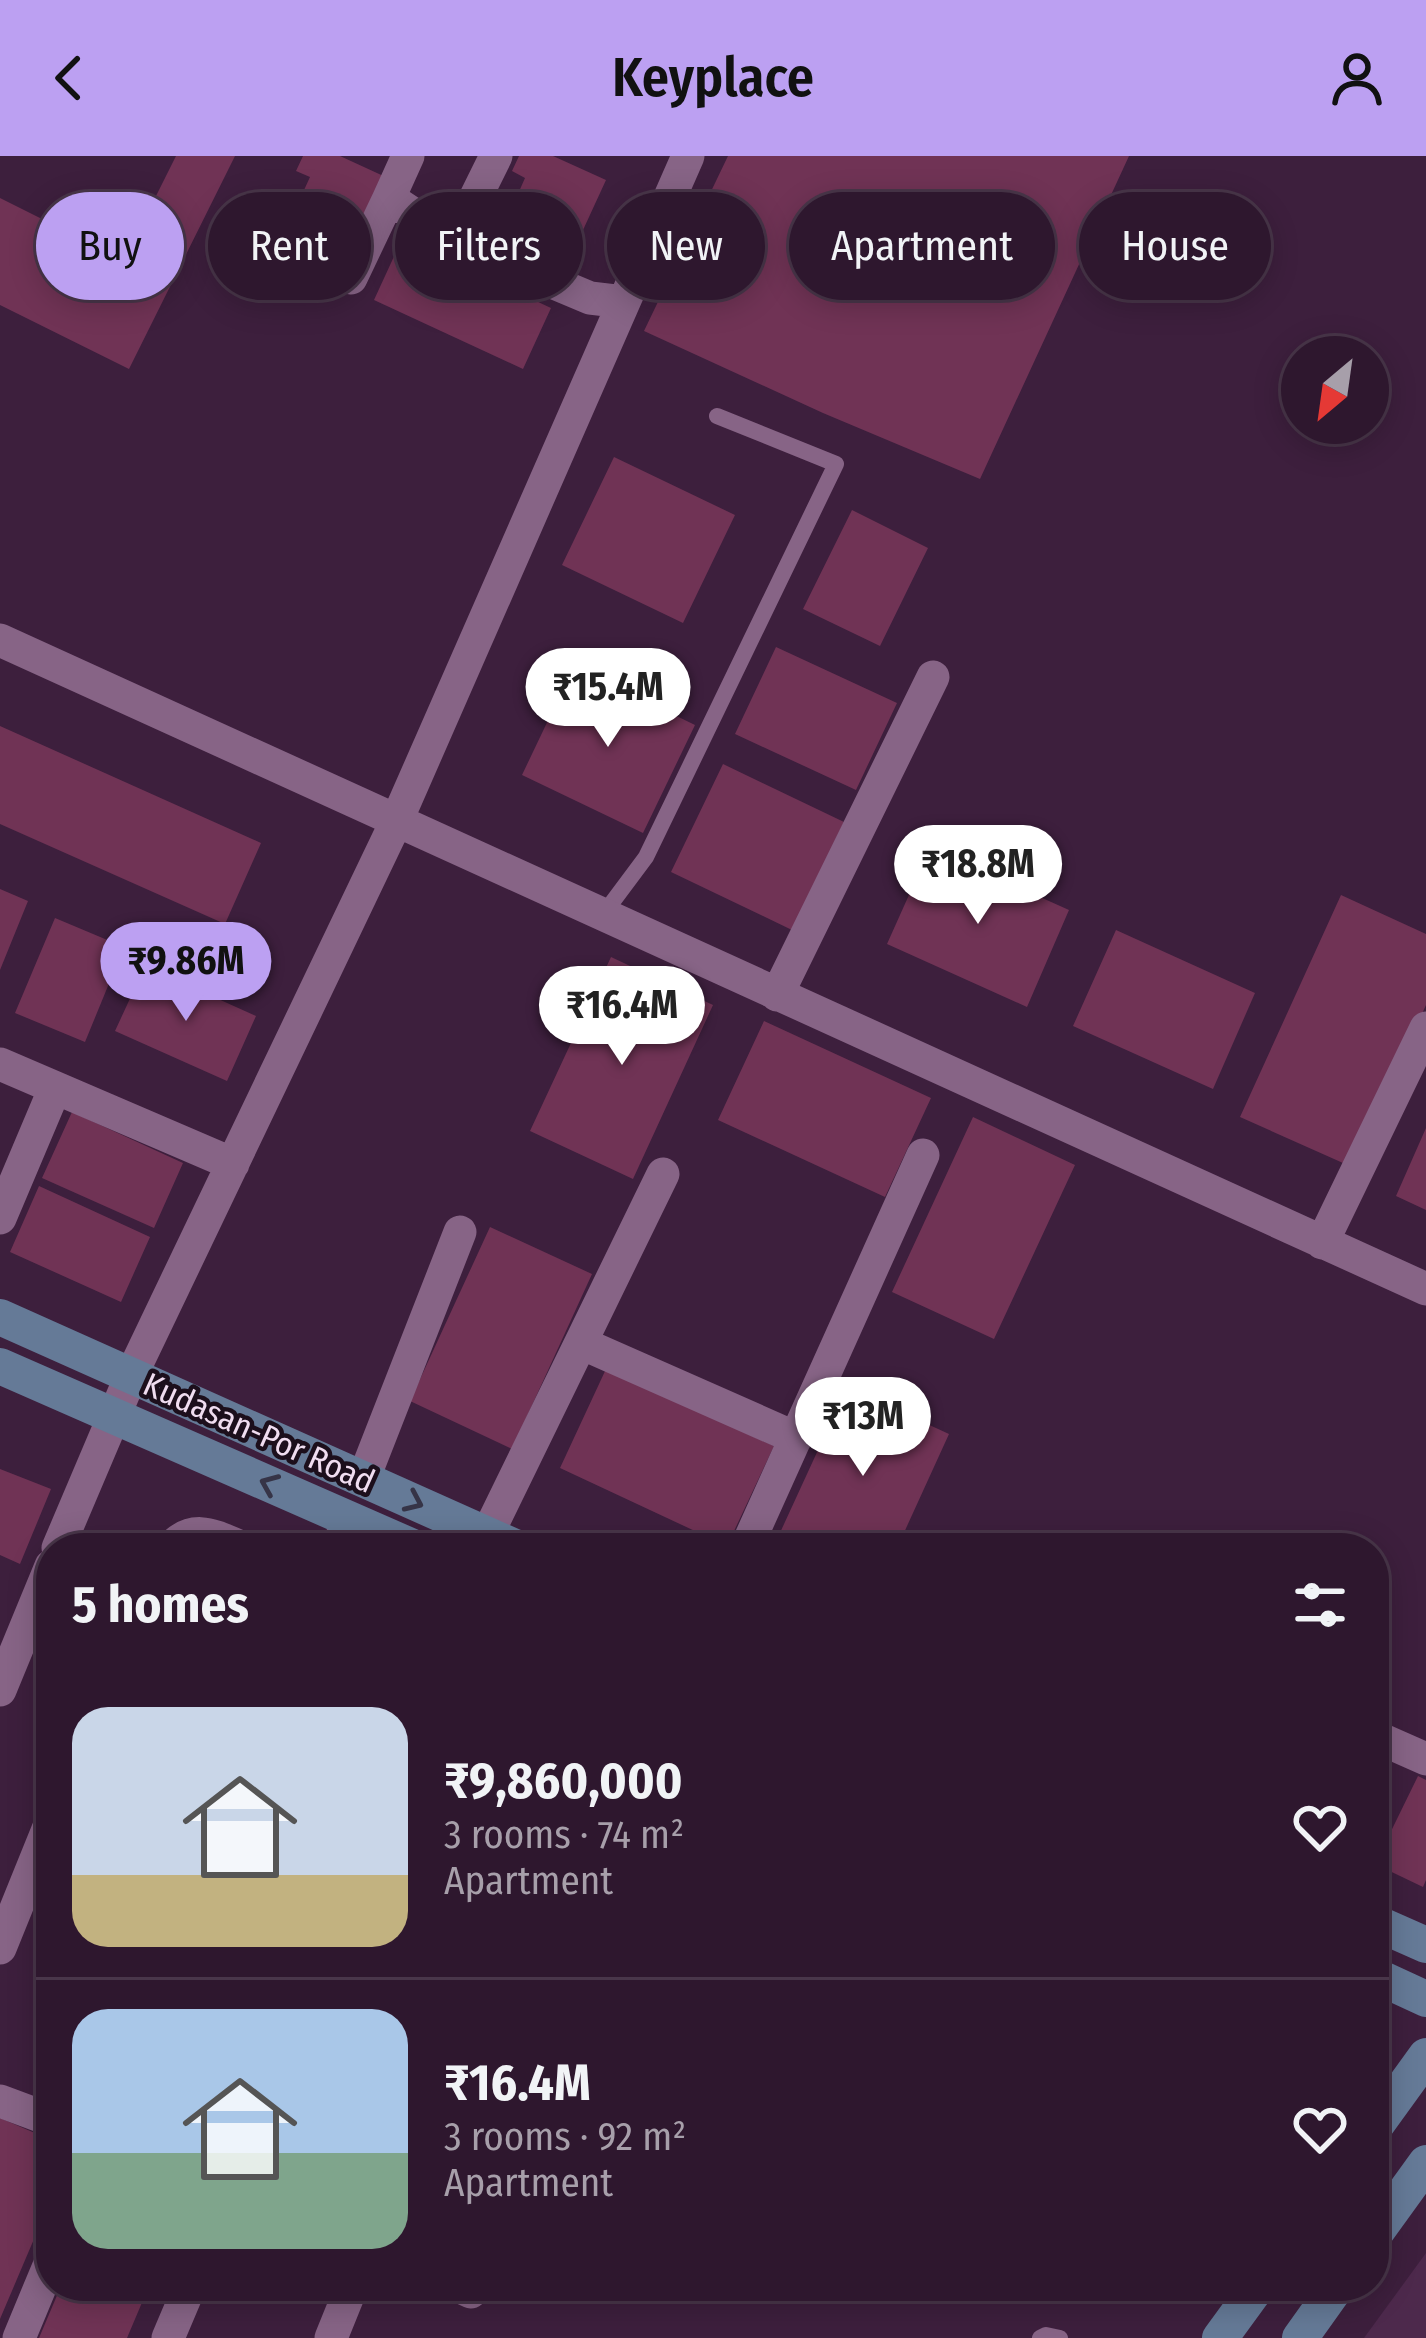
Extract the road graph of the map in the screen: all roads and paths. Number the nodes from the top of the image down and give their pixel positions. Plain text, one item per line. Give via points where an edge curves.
1 (408, 156) edge
2 (496, 156) edge
3 (688, 156) edge
4 (478, 192) edge
5 (389, 198) junction
6 (395, 202) edge
7 (371, 236) edge
8 (583, 295) edge
9 (624, 302) junction
10 (717, 416) dead end
11 (0, 640) edge
12 (933, 677) dead end
13 (396, 823) junction
14 (601, 917) junction
15 (777, 995) junction
16 (1426, 1028) edge
17 (0, 1064) edge
18 (56, 1088) junction
19 (12, 1155) edge
20 (923, 1155) dead end
21 (232, 1164) junction
22 (663, 1174) dead end
23 (0, 1218) edge
24 (460, 1232) dead end
25 (1322, 1243) junction
26 (1426, 1289) edge
27 (0, 1317) edge
28 (580, 1342) junction
29 (0, 1366) edge
30 (131, 1376) junction
31 (112, 1417) junction
32 (796, 1438) junction
33 (363, 1480) junction
34 (64, 1533) edge
35 (343, 1533) edge
36 (484, 1533) edge
37 (505, 1533) edge
38 (753, 1533) edge
39 (36, 1602) edge
40 (0, 1690) edge
41 (1389, 1743) edge
42 (1426, 1759) edge
43 (36, 1859) edge
44 (1389, 1929) edge
45 (1426, 1945) edge
46 (0, 1948) edge
47 (1389, 1982) edge
48 (1426, 1999) edge
49 (1426, 2056) edge
50 (0, 2101) edge
51 (1389, 2107) edge
52 (36, 2114) edge
53 (1426, 2163) edge
54 (1389, 2214) edge
55 (36, 2297) edge
56 (184, 2301) edge
57 (346, 2301) edge
58 (1247, 2301) edge
59 (1326, 2301) edge
60 (19, 2338) edge
61 (168, 2338) edge
62 (331, 2338) edge
63 (1040, 2338) edge
64 (1060, 2338) edge
65 (1220, 2338) edge
66 (1300, 2338) edge

1 - 5 street
2 - 4 street
3 - 9 street
5 - 6 street
5 - 7 street
8 - 9 street
9 - 13 street
10 - 14 lane via 836,464 646,857
11 - 13 street
12 - 15 street
13 - 14 street
13 - 21 street
14 - 15 street
15 - 25 street
16 - 25 street
17 - 18 street
18 - 19 street
18 - 21 street
19 - 23 street
20 - 32 street
21 - 30 street
22 - 28 street
24 - 33 street
25 - 26 street
27 - 30 street, Kudasan-Por Road
28 - 32 street
28 - 37 street
29 - 31 street, Kudasan-Por Road
30 - 31 street
30 - 33 street, Kudasan-Por Road
31 - 34 street
35 -> 31 street, Kudasan-Por Road
32 - 38 street
33 -> 36 street, Kudasan-Por Road
39 - 40 street
41 - 42 street
43 - 46 street
44 - 45 street
47 - 48 street
49 - 51 street
50 - 52 street
53 - 54 street
55 - 60 street
56 - 61 street
57 - 62 street
58 - 65 street
59 - 66 street
63 - 64 lane

